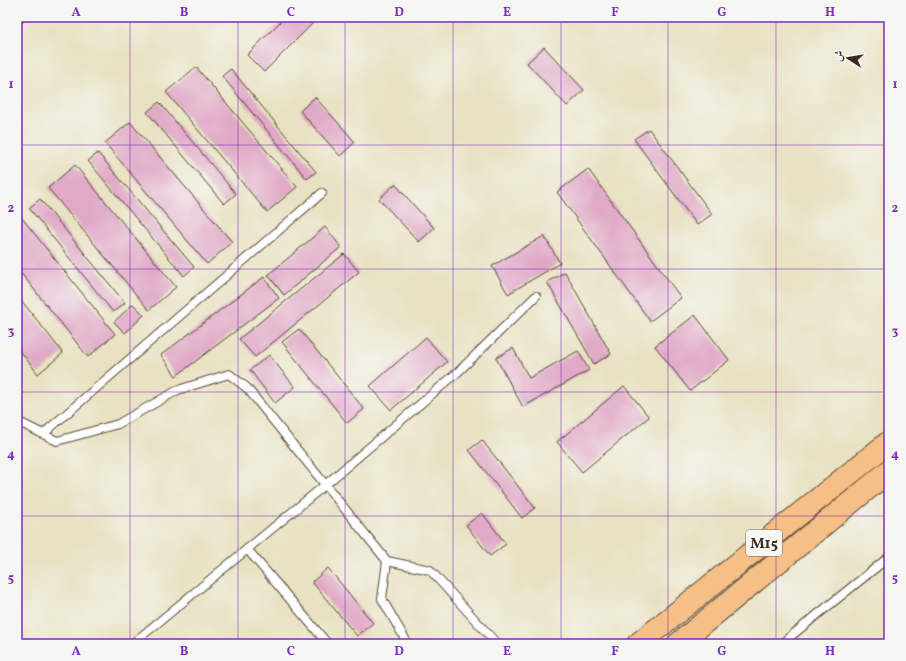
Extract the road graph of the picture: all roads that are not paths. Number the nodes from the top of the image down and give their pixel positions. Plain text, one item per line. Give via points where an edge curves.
1 (322, 193) dead end
2 (536, 296) dead end
3 (17, 421) edge
4 (43, 434) junction
5 (889, 442) edge
6 (889, 471) edge
7 (325, 485) junction
8 (247, 549) junction
9 (889, 557) edge
10 (387, 561) junction
11 (132, 644) edge
12 (328, 644) edge
13 (408, 644) edge
14 (497, 644) edge
15 (638, 644) edge
16 (678, 644) edge
17 (781, 644) edge

1 - 4 lane
2 - 7 lane via 458,372
3 - 4 lane
4 - 7 lane via 57,441 118,424 178,390 229,374 247,388
5 - 15 highway, M15
6 - 16 highway, M15
7 - 8 lane
7 - 10 lane
8 - 11 lane
8 - 12 lane
9 - 17 lane
10 - 13 lane via 382,599
10 - 14 lane via 430,570

